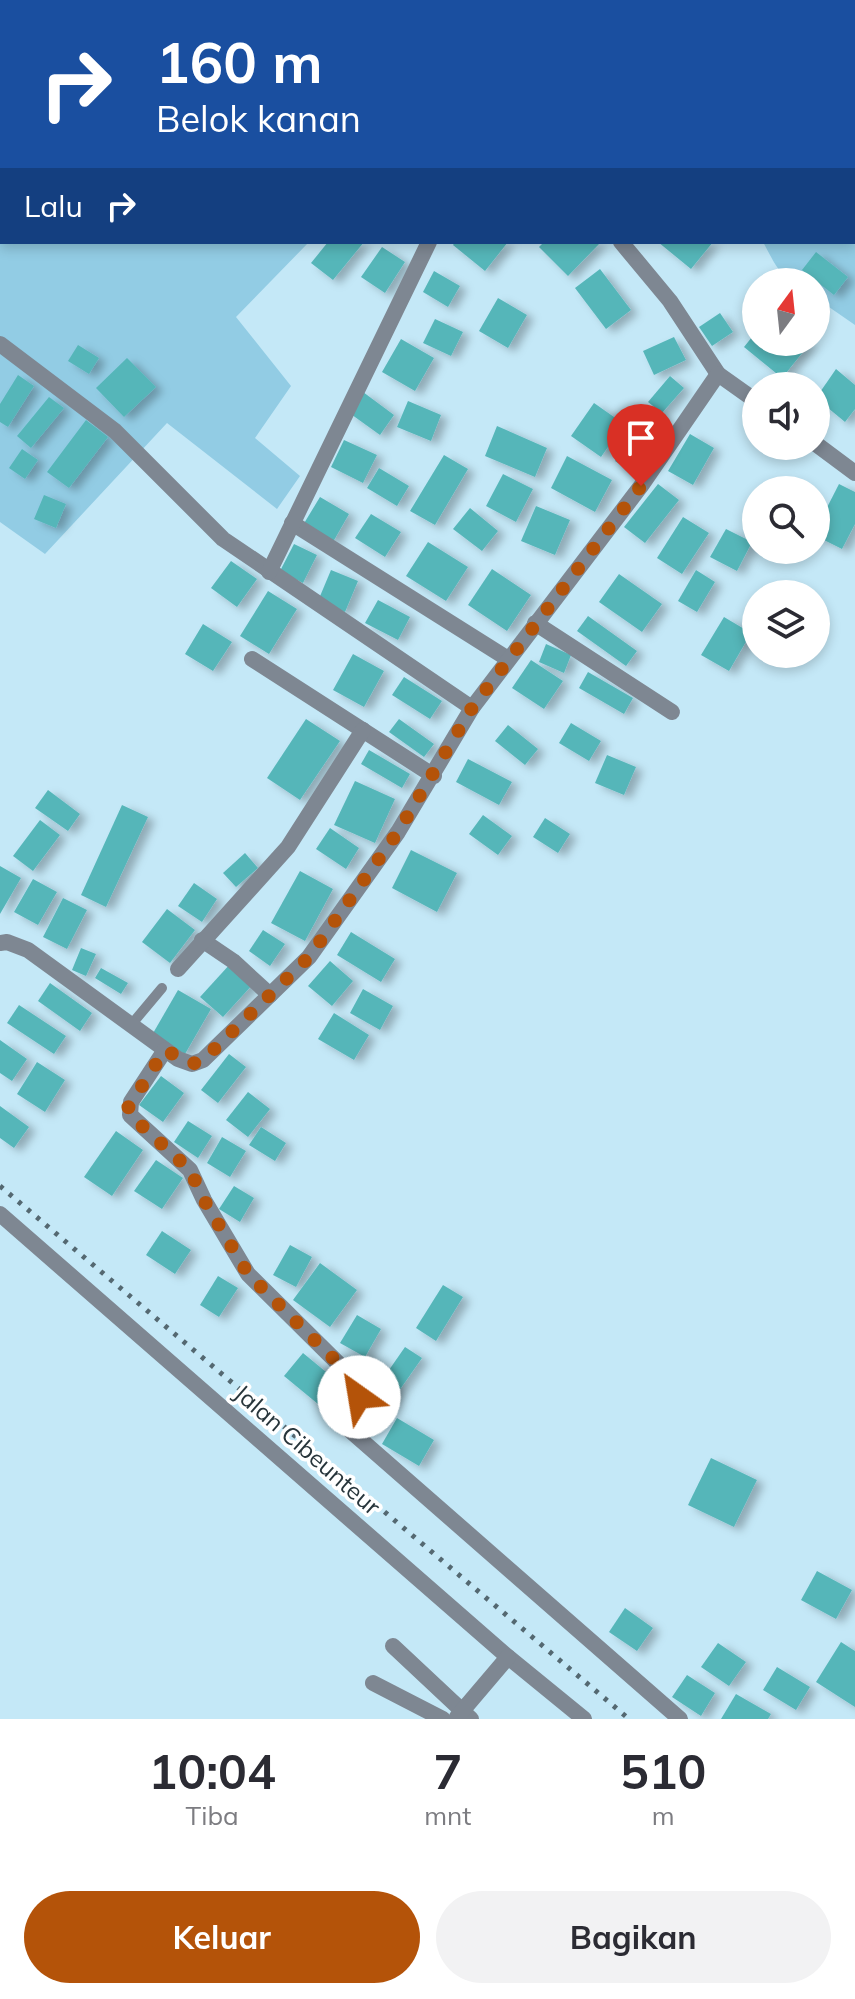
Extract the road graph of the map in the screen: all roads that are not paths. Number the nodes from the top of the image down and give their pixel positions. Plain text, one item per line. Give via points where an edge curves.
1 (428, 244) edge
2 (623, 244) edge
3 (0, 344) edge
4 (718, 374) junction
5 (742, 391) edge
6 (830, 454) edge
7 (855, 473) edge
8 (292, 523) junction
9 (269, 572) junction
10 (535, 623) junction
11 (252, 659) dead end
12 (508, 659) junction
13 (472, 708) junction
14 (672, 712) dead end
15 (363, 730) junction
16 (434, 776) junction
17 (202, 940) junction
18 (0, 943) edge
19 (178, 969) dead end
20 (162, 988) dead end
21 (270, 995) junction
22 (131, 1025) junction
23 (165, 1050) junction
24 (0, 1214) edge
25 (393, 1646) dead end
26 (508, 1657) junction
27 (373, 1683) dead end
28 (463, 1716) edge
29 (443, 1719) edge
30 (584, 1719) edge
31 (680, 1719) edge

1 - 8 street
2 - 4 street via 670,301
3 - 9 street via 115,431 223,539
4 - 5 street
4 - 10 street via 641,486
6 - 7 street
8 - 9 street
8 - 12 street
9 - 13 street
10 - 12 street
10 - 14 street
11 - 15 street
12 - 13 street
13 - 16 street
15 - 16 street
15 - 17 street via 288,847
16 - 21 street via 309,957
17 - 19 street
17 - 21 street
18 - 22 street via 28,950
20 - 22 lane
21 - 23 street via 203,1060 192,1064
22 - 23 street
23 - 31 street via 131,1102 130,1115 190,1170 248,1274 359,1384 359,1397 343,1419 345,1426
24 - 26 street, Jalan Cibeunteur
25 - 28 street
26 - 28 street
26 - 30 street, Jalan Cibeunteur
27 - 29 street

